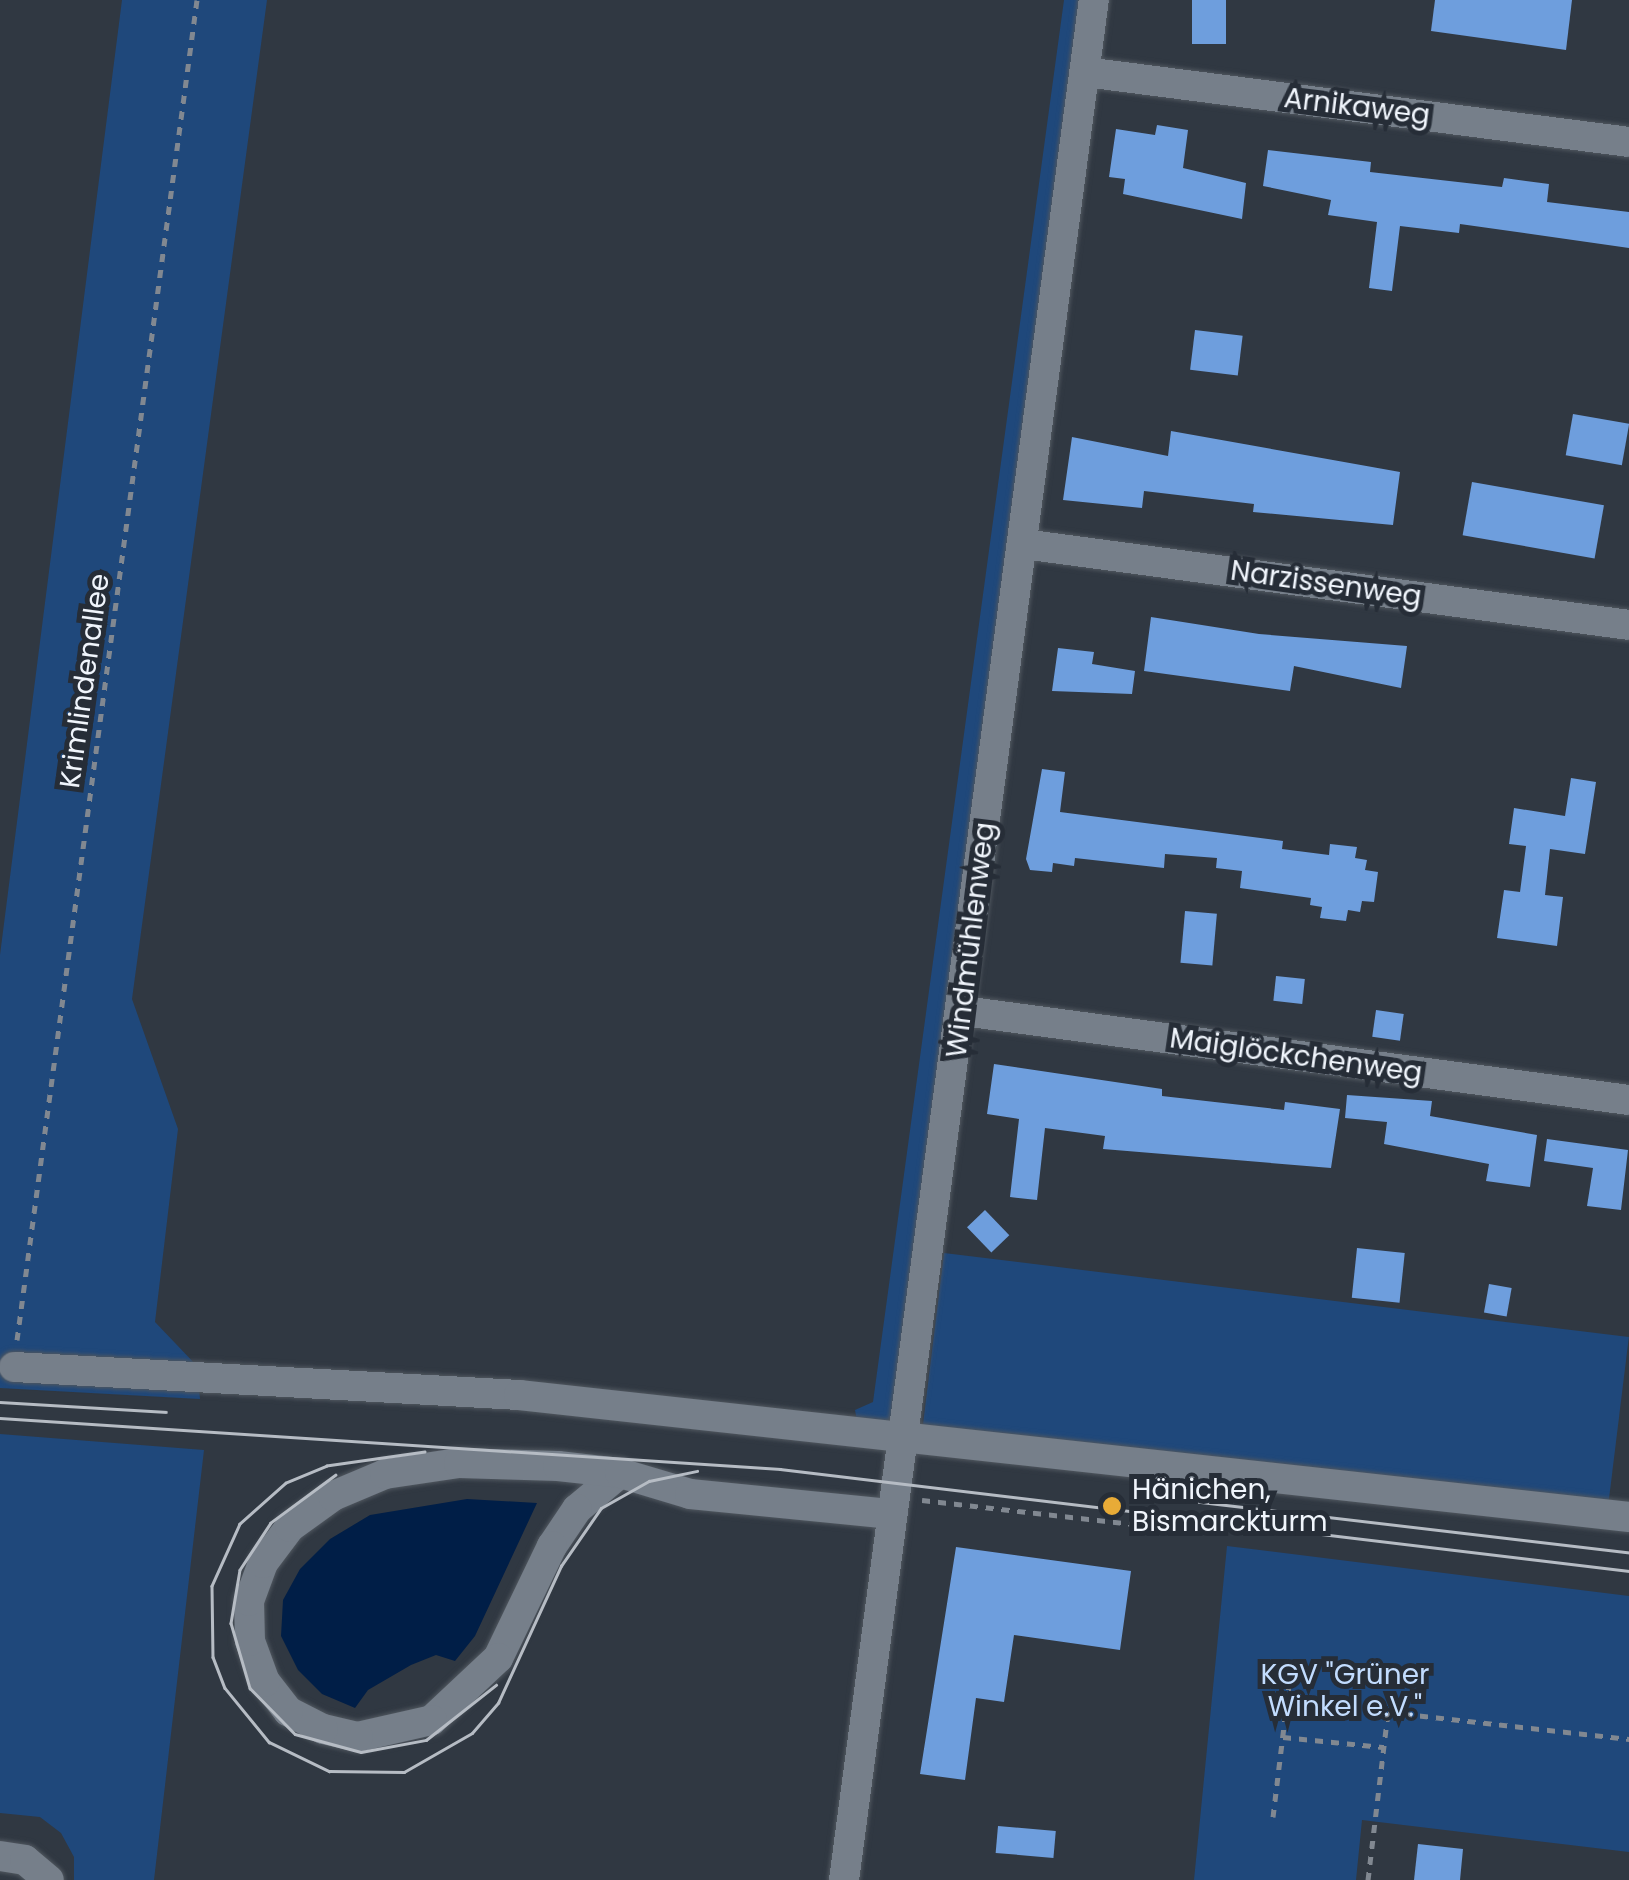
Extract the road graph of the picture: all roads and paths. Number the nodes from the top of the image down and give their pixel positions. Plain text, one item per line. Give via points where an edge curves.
1 (197, 0) edge
2 (1094, 0) edge
3 (1084, 72) junction
4 (1629, 142) edge
5 (1023, 544) junction
6 (1629, 624) edge
7 (963, 1011) junction
8 (1629, 1100) edge
9 (14, 1367) joint
10 (904, 1439) junction
11 (620, 1474) junction
12 (893, 1506) junction
13 (1629, 1517) edge
14 (1175, 1529) dead end
15 (1292, 1660) dead end
16 (1283, 1738) junction
17 (1629, 1739) edge
18 (1383, 1747) junction
19 (1273, 1817) dead end
20 (0, 1856) edge
21 (49, 1880) edge
22 (844, 1880) edge
23 (1368, 1880) edge

1 - 9 path, Krimlindenallee
2 - 3 street, Windmühlenweg
3 - 4 street, Arnikaweg
3 - 5 street, Windmühlenweg
5 - 6 street, Narzissenweg
5 - 7 street, Windmühlenweg
7 - 8 street, Maiglöckchenweg
7 - 10 street, Windmühlenweg
9 - 10 street via 519,1395 857,1428
10 - 12 street, Windmühlenweg
10 - 13 street
11 - 11 street via 578,1509 552,1546 498,1658 432,1720 358,1737 323,1729 288,1710 266,1682 250,1641 254,1588 290,1527 333,1496 385,1474 459,1464
11 - 12 street via 690,1494
12 - 14 path
12 - 22 street, Windmühlenweg
15 - 16 path
16 - 18 path
16 - 19 path
17 - 18 path via 1388,1712
18 - 23 path
20 - 21 street via 25,1860

